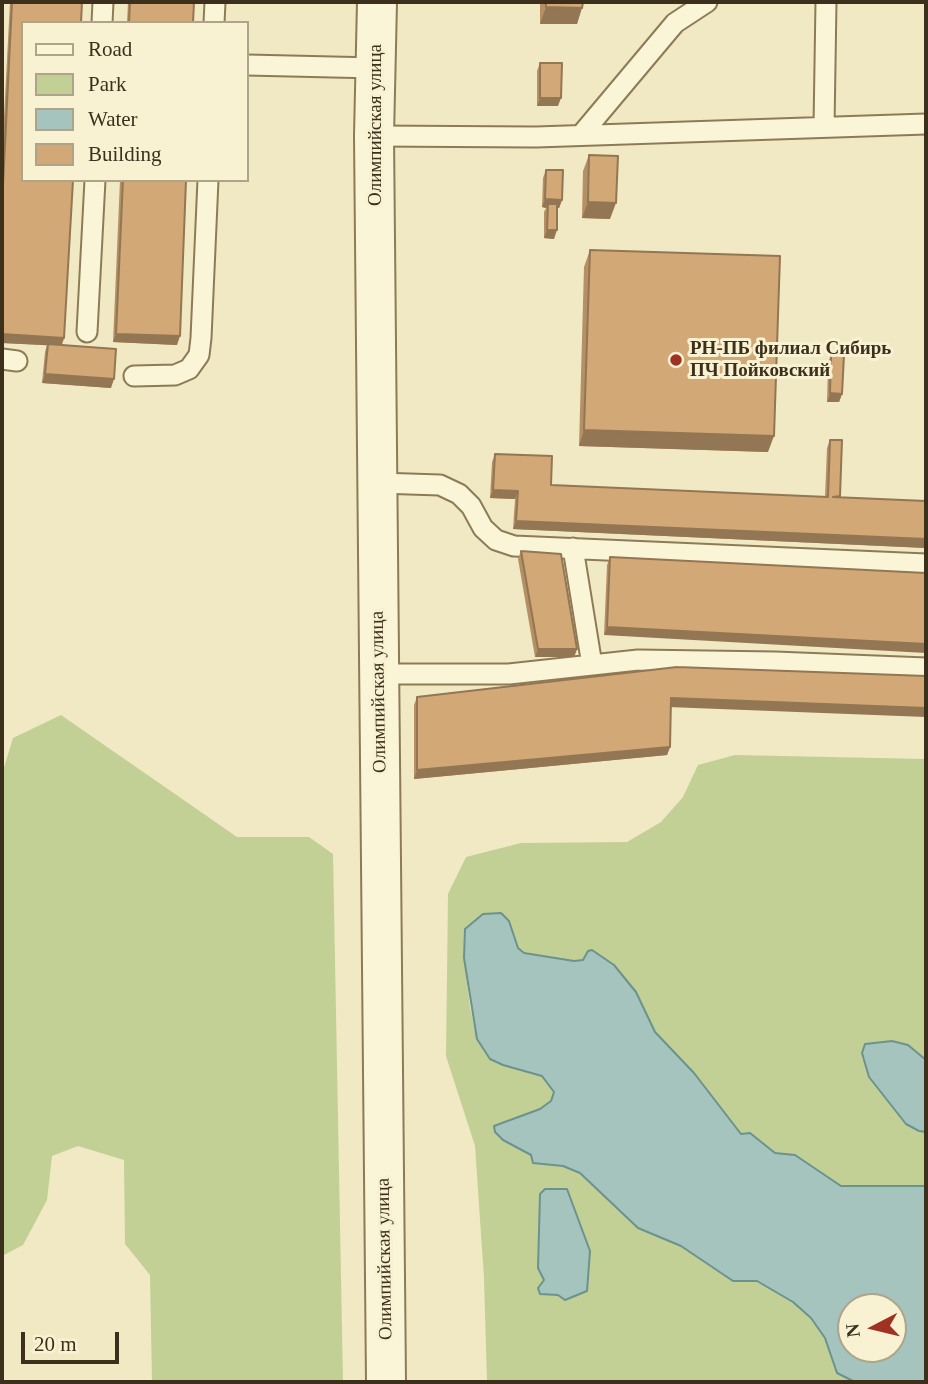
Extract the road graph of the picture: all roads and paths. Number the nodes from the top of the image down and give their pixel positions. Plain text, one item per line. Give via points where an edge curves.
1 (103, 2) edge
2 (215, 2) edge
3 (377, 2) edge
4 (676, 2) edge
5 (707, 2) edge
6 (827, 2) edge
7 (102, 21) edge
8 (214, 21) edge
9 (675, 23) junction
10 (248, 65) edge
11 (376, 68) junction
12 (926, 124) edge
13 (824, 128) junction
14 (581, 135) junction
15 (374, 136) junction
16 (95, 182) edge
17 (208, 182) edge
18 (88, 332) dead end
19 (134, 376) dead end
20 (378, 483) junction
21 (573, 548) junction
22 (926, 564) edge
23 (592, 665) junction
24 (926, 668) edge
25 (379, 674) junction
26 (386, 1382) edge

1 - 7 lane
2 - 8 lane
3 - 11 street, Олимпийская улица
4 - 9 lane
5 - 9 lane
6 - 13 lane
9 - 14 lane
10 - 11 lane
11 - 15 street, Олимпийская улица
12 - 13 lane
13 - 14 lane
14 - 15 lane
15 - 20 street, Олимпийская улица
16 - 18 lane
17 - 19 lane via 198,355 189,369 175,375
20 - 21 lane via 440,485 459,494 496,540 514,546
20 - 25 street, Олимпийская улица
21 - 22 lane
21 - 23 lane
23 - 24 lane via 666,660
23 - 25 lane via 509,674
25 - 26 street, Олимпийская улица

